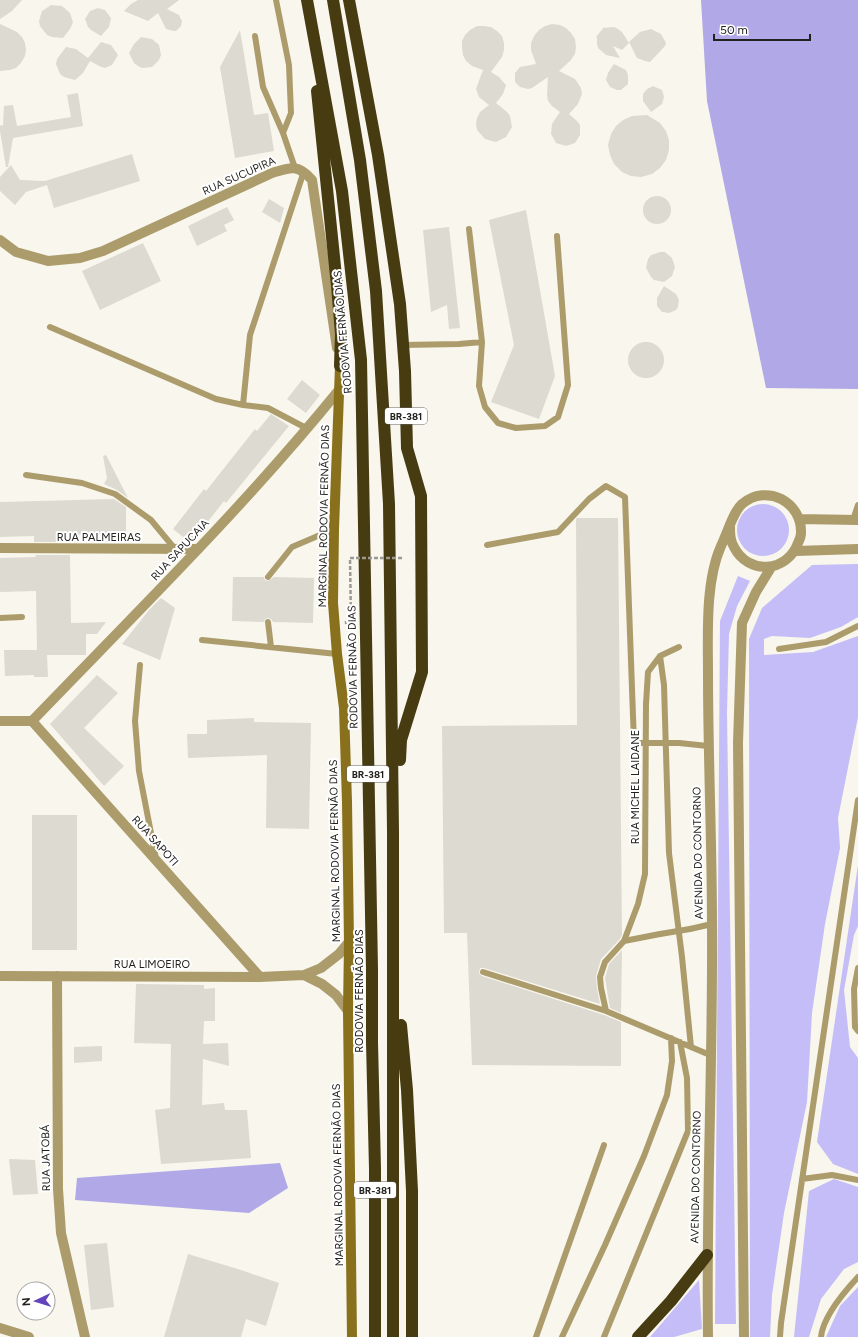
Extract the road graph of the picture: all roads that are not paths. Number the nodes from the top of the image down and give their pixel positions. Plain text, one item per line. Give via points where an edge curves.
1 (276, 0) edge
2 (333, 0) edge
3 (349, 0) edge
4 (308, 3) edge
5 (255, 36) dead end
6 (283, 133) junction
7 (300, 170) junction
8 (469, 229) dead end
9 (557, 236) dead end
10 (0, 240) edge
11 (50, 327) dead end
12 (482, 342) junction
13 (403, 346) junction
14 (340, 366) junction
15 (339, 390) junction
16 (243, 405) junction
17 (308, 429) junction
18 (26, 475) dead end
19 (858, 505) edge
20 (799, 520) junction
21 (855, 520) edge
22 (730, 526) junction
23 (334, 529) junction
24 (487, 545) dead end
25 (0, 548) edge
26 (176, 549) junction
27 (198, 549) junction
28 (858, 549) edge
29 (796, 551) junction
30 (772, 566) junction
31 (268, 577) dead end
32 (22, 617) dead end
33 (0, 618) edge
34 (268, 622) dead end
35 (858, 626) edge
36 (202, 640) dead end
37 (271, 647) junction
38 (679, 647) dead end
39 (779, 649) dead end
40 (336, 654) junction
41 (660, 656) junction
42 (140, 665) dead end
43 (0, 721) edge
44 (32, 721) junction
45 (708, 746) junction
46 (858, 800) edge
47 (393, 831) junction
48 (156, 860) junction
49 (712, 924) junction
50 (624, 941) junction
51 (349, 942) junction
52 (394, 968) junction
53 (858, 968) edge
54 (483, 972) dead end
55 (304, 975) junction
56 (0, 976) edge
57 (57, 976) junction
58 (260, 977) junction
59 (348, 1011) junction
60 (606, 1011) junction
61 (858, 1031) edge
62 (671, 1038) junction
63 (680, 1042) junction
64 (691, 1047) junction
65 (710, 1055) junction
66 (604, 1145) dead end
67 (802, 1180) junction
68 (858, 1180) edge
69 (707, 1255) junction
70 (858, 1278) edge
71 (0, 1328) edge
72 (29, 1337) edge
73 (85, 1337) edge
74 (352, 1337) edge
75 (375, 1337) edge
76 (393, 1337) edge
77 (412, 1337) edge
78 (536, 1337) edge
79 (562, 1337) edge
80 (604, 1337) edge
81 (638, 1337) edge
82 (708, 1337) edge
83 (744, 1337) edge
84 (780, 1337) edge
85 (821, 1337) edge

1 - 6 lane via 289,65 291,113
2 - 47 highway, BR-381 via 360,160 377,306 389,504
3 - 13 highway, BR-381 via 378,155 400,304
4 - 14 highway, BR-381 via 337,286 341,334
4 - 75 highway, RODOVIA FERNÃO DIAS / BR-381 via 342,190 361,360 375,1169
5 - 6 lane via 263,86
6 - 7 lane
7 - 10 street, RUA SUCUPIRA via 284,169 272,173 103,251 80,258 48,261 16,252
7 - 14 street via 312,180
7 - 16 lane via 250,335
8 - 12 lane
9 - 12 lane via 568,386 558,417 545,426 516,428 498,423 485,407 479,386
11 - 16 lane via 216,399
12 - 13 lane
13 - 47 highway, BR-381 via 408,448 421,496 422,672 402,740
14 - 15 main road, MARGINAL RODOVIA FERNÃO DIAS / BR-381
15 - 17 street, RUA SAPUCAIA
15 - 23 main road, MARGINAL RODOVIA FERNÃO DIAS / BR-381
16 - 17 lane via 268,408
17 - 27 street, RUA SAPUCAIA
18 - 26 lane via 82,483 115,494 151,520
19 - 21 lane
20 - 21 street
20 - 22 street, AVENIDA DO CONTORNO via 794,509 785,501 774,496 762,495 751,498 741,505
20 - 29 street via 801,536
22 - 30 street via 730,538 742,558 751,564
22 - 45 street, AVENIDA DO CONTORNO via 718,553 709,595
23 - 31 lane via 292,547
23 - 40 main road, MARGINAL RODOVIA FERNÃO DIAS / BR-381 via 333,603
24 - 45 lane, bridge via 558,532 589,499 606,486 625,497 634,743
25 - 26 street, RUA PALMEIRAS
26 - 27 street, RUA PALMEIRAS
27 - 44 street, RUA SAPUCAIA
28 - 29 street
29 - 30 street via 790,558
30 - 83 street via 756,592 741,631 738,743
32 - 33 lane
34 - 37 lane
35 - 39 lane via 826,642
36 - 37 lane
37 - 40 lane
38 - 41 lane, RUA MICHEL LAIDANE
40 - 51 main road, MARGINAL RODOVIA FERNÃO DIAS / BR-381 via 344,708
41 - 50 lane, RUA MICHEL LAIDANE via 648,672 645,874 638,904
41 - 64 lane via 664,685 668,853
42 - 48 lane via 135,721 139,771
43 - 44 street
44 - 48 street, RUA SAPOTI
45 - 49 street, AVENIDA DO CONTORNO
46 - 67 lane
47 - 52 highway, BR-381
48 - 58 street, RUA SAPOTI
49 - 50 lane, bridge
49 - 65 street, AVENIDA DO CONTORNO
50 - 60 lane via 605,962 600,976
51 - 55 street, RUA LIMOEIRO via 321,968
51 - 59 main road, MARGINAL RODOVIA FERNÃO DIAS / BR-381
52 - 76 highway, BR-381
52 - 77 highway via 407,1090 412,1191
53 - 61 lane via 854,989 855,1027
54 - 60 lane
55 - 58 street, RUA LIMOEIRO
55 - 59 street, RUA LIMOEIRO via 336,995
56 - 57 street, RUA LIMOEIRO
57 - 58 street, RUA LIMOEIRO
57 - 73 street, RUA JATOBÁ via 58,1189 61,1233
59 - 74 main road, MARGINAL RODOVIA FERNÃO DIAS / BR-381
60 - 62 lane
62 - 63 lane
62 - 79 lane via 672,1061 666,1096 644,1156
63 - 64 lane
63 - 80 lane via 687,1078 688,1132
64 - 65 lane
65 - 69 street, AVENIDA DO CONTORNO
66 - 78 lane
67 - 68 lane via 832,1175
67 - 84 lane
69 - 81 highway
69 - 82 street, AVENIDA DO CONTORNO
70 - 85 lane via 835,1304
71 - 72 street

